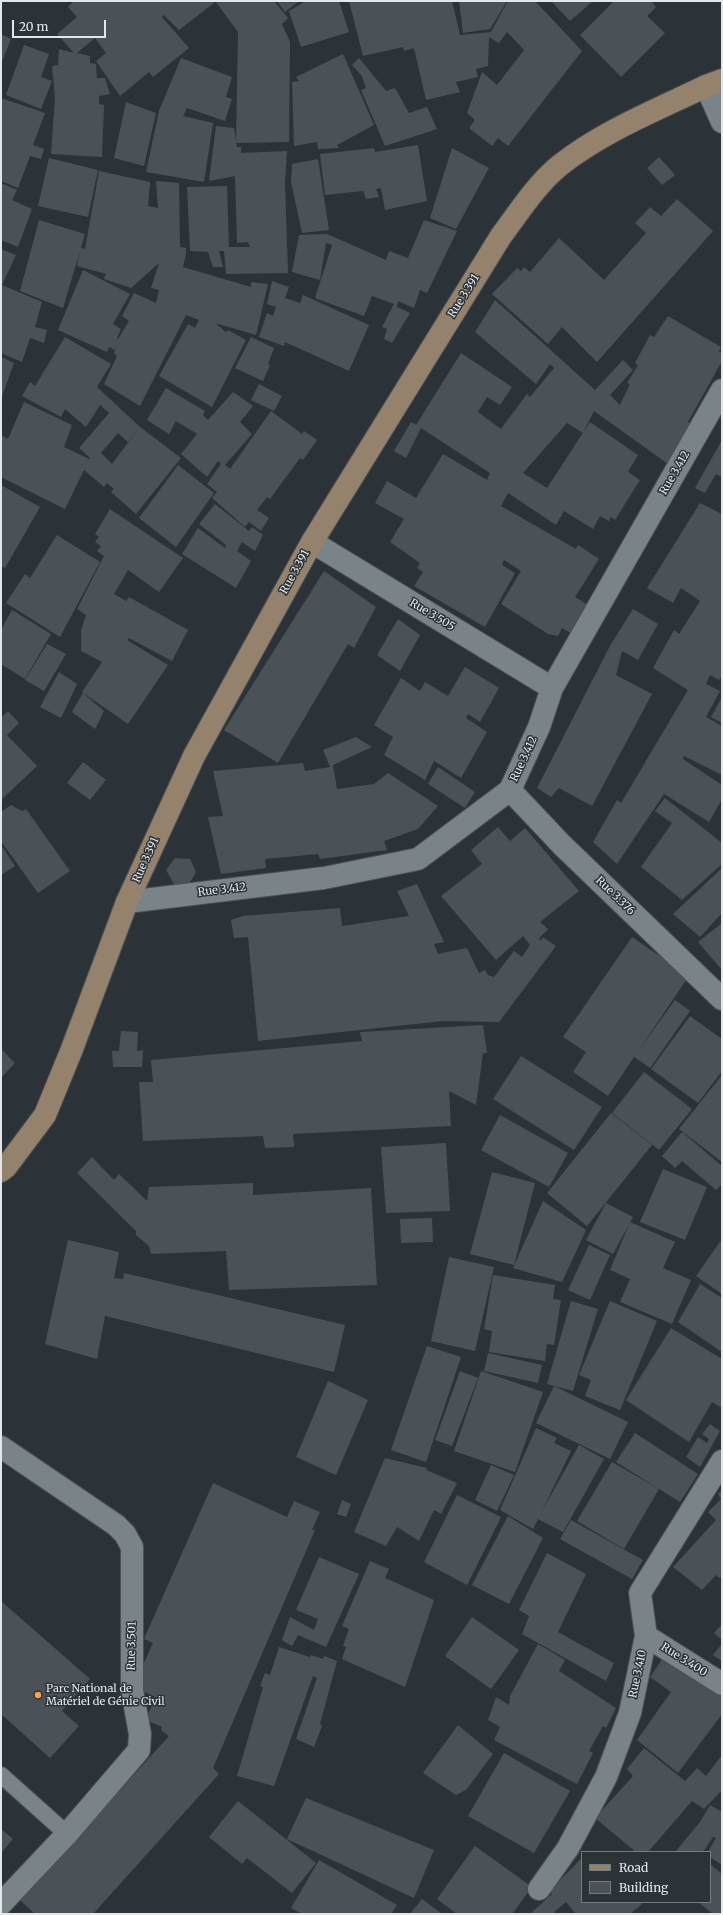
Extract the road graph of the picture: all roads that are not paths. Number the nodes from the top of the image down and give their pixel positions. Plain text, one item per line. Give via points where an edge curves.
1 (714, 83) edge
2 (722, 122) edge
3 (722, 390) edge
4 (312, 542) junction
5 (552, 688) junction
6 (510, 790) junction
7 (127, 902) junction
8 (722, 999) edge
9 (1, 1171) edge
10 (1, 1447) edge
11 (722, 1461) edge
12 (646, 1636) junction
13 (722, 1684) edge
14 (1, 1775) edge
15 (67, 1834) junction
16 (539, 1889) dead end
17 (1, 1904) edge

1 - 2 street
1 - 4 main road, Rue 3.391 via 600,138 559,167 533,192 501,236
3 - 5 street, Rue 3.412
4 - 5 street, Rue 3.505
4 - 7 main road, Rue 3.391 via 194,756
5 - 6 street, Rue 3.412
6 - 7 street, Rue 3.412 via 418,859 324,878
6 - 8 street, Rue 3.376 via 562,845
7 - 9 main road, Rue 3.391 via 72,1049 44,1115
10 - 15 street, Rue 3.501 via 116,1525 132,1547 132,1690 140,1746
11 - 12 street, Rue 3.410 via 640,1593
12 - 13 street, Rue 3.400
12 - 16 street, Rue 3.410 via 630,1713 606,1777 568,1848
14 - 15 lane
15 - 17 street, Rue 3.501

